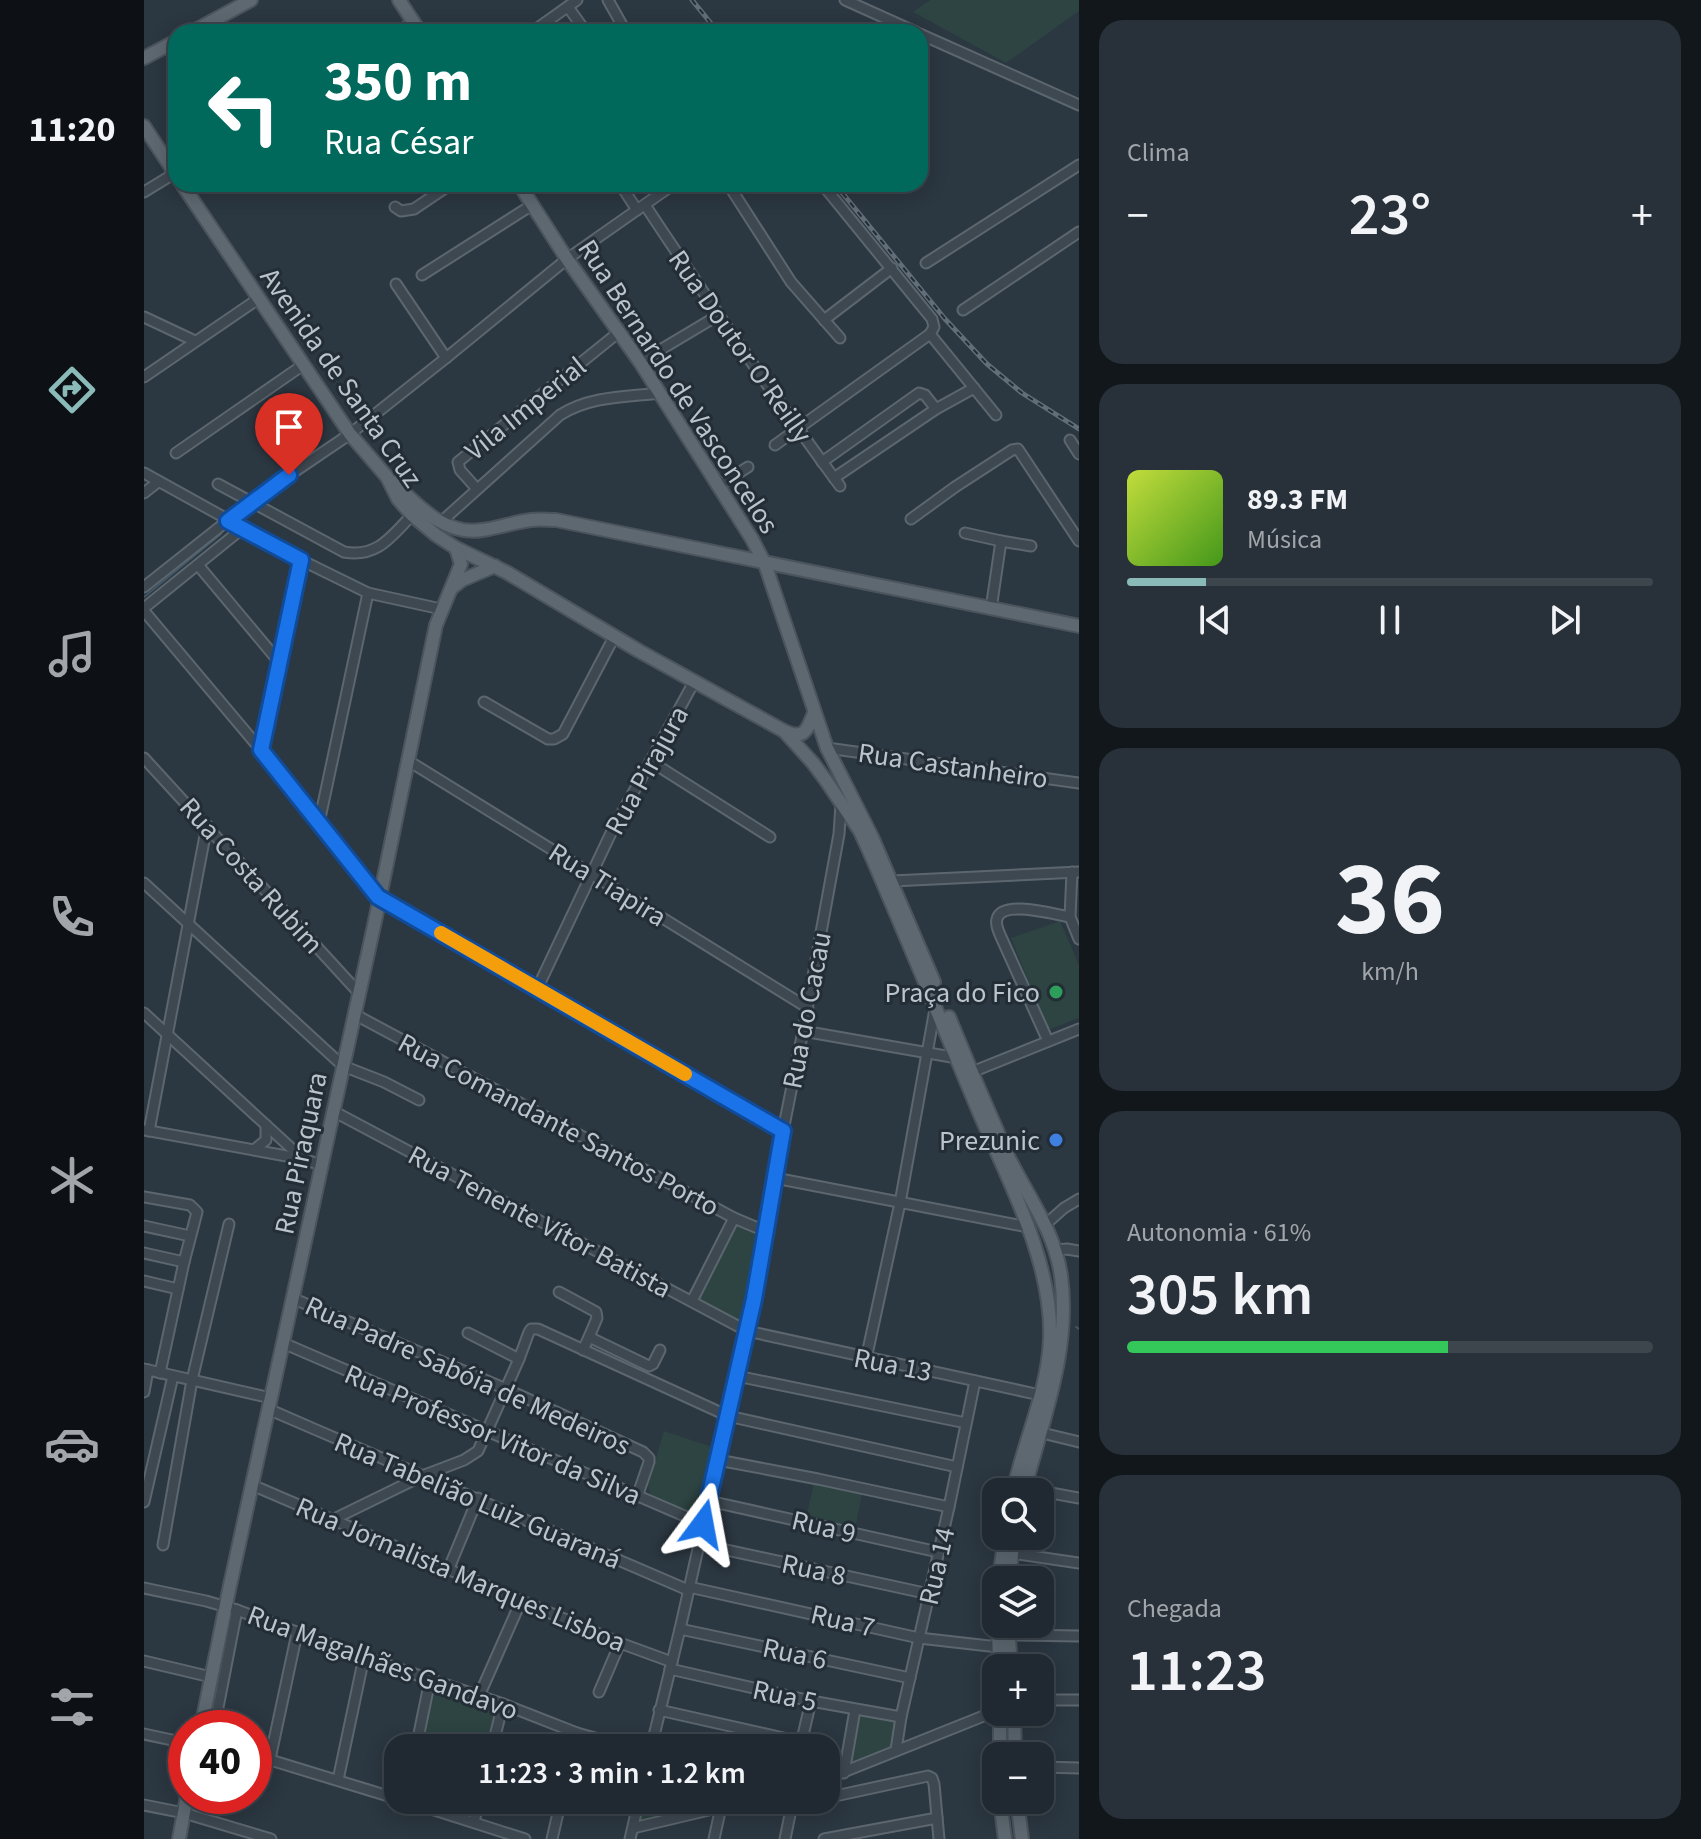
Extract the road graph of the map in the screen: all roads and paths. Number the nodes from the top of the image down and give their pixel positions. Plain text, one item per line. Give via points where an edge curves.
1 (251, 0) edge
2 (399, 0) edge
3 (577, 0) edge
4 (608, 0) edge
5 (845, 0) edge
6 (568, 7) junction
7 (207, 24) edge
8 (415, 24) edge
9 (544, 24) edge
10 (580, 24) edge
11 (622, 24) edge
12 (898, 24) edge
13 (928, 37) edge
14 (168, 45) edge
15 (144, 58) edge
16 (1079, 105) edge
17 (144, 126) edge
18 (168, 160) edge
19 (1079, 165) edge
20 (168, 177) edge
21 (144, 192) edge
22 (189, 192) edge
23 (439, 192) edge
24 (524, 192) edge
25 (627, 192) edge
26 (663, 192) edge
27 (733, 192) edge
28 (829, 192) edge
29 (532, 205) junction
30 (395, 207) dead end
31 (641, 207) junction
32 (1079, 232) edge
33 (567, 259) junction
34 (926, 263) dead end
35 (892, 268) junction
36 (422, 275) dead end
37 (396, 284) dead end
38 (258, 299) junction
39 (963, 310) dead end
40 (717, 316) junction
41 (144, 317) edge
42 (824, 320) junction
43 (619, 332) junction
44 (930, 334) junction
45 (840, 338) dead end
46 (195, 341) junction
47 (446, 358) junction
48 (640, 362) junction
49 (303, 365) junction
50 (144, 377) edge
51 (974, 388) junction
52 (660, 393) junction
53 (936, 409) junction
54 (996, 415) dead end
55 (797, 428) junction
56 (350, 434) junction
57 (1070, 440) dead end
58 (775, 445) dead end
59 (176, 453) dead end
60 (1079, 454) edge
61 (822, 462) junction
62 (748, 467) dead end
63 (144, 473) edge
64 (387, 477) junction
65 (158, 482) junction
66 (218, 484) dead end
67 (718, 486) junction
68 (477, 489) junction
69 (144, 493) edge
70 (249, 504) junction
71 (412, 515) junction
72 (230, 519) junction
73 (911, 519) dead end
74 (243, 528) junction
75 (443, 528) junction
76 (965, 533) dead end
77 (1078, 538) edge
78 (752, 539) junction
79 (1001, 541) junction
80 (453, 546) junction
81 (1031, 546) dead end
82 (738, 558) junction
83 (301, 560) junction
84 (765, 564) junction
85 (198, 565) junction
86 (495, 566) junction
87 (144, 587) edge
88 (451, 590) junction
89 (368, 593) junction
90 (441, 609) junction
91 (991, 609) junction
92 (144, 610) edge
93 (1079, 626) edge
94 (614, 637) junction
95 (280, 663) junction
96 (694, 682) junction
97 (484, 702) dead end
98 (814, 713) junction
99 (784, 731) junction
100 (827, 748) junction
101 (261, 750) junction
102 (144, 758) edge
103 (808, 758) junction
104 (407, 760) junction
105 (650, 761) junction
106 (1079, 783) edge
107 (841, 801) junction
108 (319, 823) junction
109 (207, 825) junction
110 (860, 831) junction
111 (839, 834) junction
112 (770, 837) dead end
113 (1075, 872) edge
114 (591, 873) junction
115 (892, 881) junction
116 (144, 883) edge
117 (378, 897) junction
118 (1070, 917) junction
119 (188, 922) junction
120 (1079, 939) edge
121 (537, 989) junction
122 (359, 993) junction
123 (935, 1006) junction
124 (808, 1008) junction
125 (144, 1013) edge
126 (354, 1014) junction
127 (1079, 1029) edge
128 (803, 1031) junction
129 (167, 1034) junction
130 (1048, 1041) junction
131 (928, 1053) junction
132 (957, 1058) junction
133 (343, 1066) junction
134 (972, 1072) junction
135 (419, 1100) dead end
136 (333, 1111) junction
137 (266, 1125) junction
138 (146, 1130) edge
139 (783, 1131) junction
140 (254, 1150) junction
141 (303, 1159) junction
142 (321, 1165) junction
143 (775, 1178) junction
144 (144, 1197) edge
145 (1079, 1199) edge
146 (900, 1203) junction
147 (734, 1218) junction
148 (229, 1224) dead end
149 (1046, 1224) junction
150 (144, 1226) edge
151 (1028, 1227) junction
152 (765, 1231) junction
153 (190, 1236) junction
154 (1056, 1250) junction
155 (1079, 1251) edge
156 (144, 1253) edge
157 (184, 1262) junction
158 (144, 1281) edge
159 (1046, 1285) junction
160 (178, 1289) junction
161 (559, 1292) dead end
162 (292, 1298) junction
163 (692, 1301) junction
164 (747, 1331) junction
165 (468, 1333) dead end
166 (589, 1337) junction
167 (283, 1343) junction
168 (583, 1350) junction
169 (660, 1350) dead end
170 (519, 1359) junction
171 (866, 1359) junction
172 (146, 1370) edge
173 (160, 1373) junction
174 (173, 1376) junction
175 (737, 1376) junction
176 (192, 1380) junction
177 (975, 1381) junction
178 (506, 1389) junction
179 (144, 1392) edge
180 (1040, 1395) junction
181 (269, 1404) junction
182 (728, 1416) junction
183 (966, 1423) junction
184 (488, 1431) junction
185 (1042, 1433) junction
186 (1079, 1442) edge
187 (718, 1460) junction
188 (957, 1467) junction
189 (422, 1476) junction
190 (1023, 1478) edge
191 (1025, 1478) edge
192 (252, 1485) junction
193 (1054, 1495) edge
194 (637, 1497) junction
195 (478, 1498) junction
196 (1079, 1498) edge
197 (709, 1501) junction
198 (144, 1502) edge
199 (949, 1507) junction
200 (334, 1519) junction
201 (703, 1524) junction
202 (699, 1544) junction
203 (163, 1545) dead end
204 (1012, 1550) edge
205 (938, 1552) junction
206 (1011, 1553) junction
207 (1079, 1563) edge
208 (1010, 1566) edge
209 (449, 1568) junction
210 (144, 1588) edge
211 (689, 1588) junction
212 (929, 1594) junction
213 (521, 1601) junction
214 (231, 1608) junction
215 (680, 1629) junction
216 (297, 1633) junction
217 (1054, 1634) edge
218 (1079, 1636) edge
219 (919, 1638) junction
220 (998, 1638) edge
221 (620, 1643) junction
222 (998, 1647) junction
223 (998, 1654) edge
224 (364, 1657) junction
225 (144, 1661) edge
226 (671, 1666) junction
227 (211, 1677) junction
228 (910, 1678) junction
229 (430, 1680) junction
230 (599, 1692) dead end
231 (479, 1696) junction
232 (1054, 1700) edge
233 (1079, 1700) edge
234 (811, 1701) junction
235 (503, 1704) junction
236 (205, 1710) edge
237 (217, 1710) edge
238 (659, 1710) junction
239 (855, 1710) junction
240 (901, 1717) junction
241 (982, 1717) edge
242 (577, 1733) joint
243 (144, 1734) edge
244 (419, 1734) edge
245 (496, 1734) edge
246 (581, 1734) edge
247 (654, 1734) edge
248 (756, 1734) edge
249 (804, 1734) edge
250 (168, 1739) edge
251 (272, 1750) edge
252 (896, 1750) junction
253 (272, 1760) edge
254 (1054, 1767) edge
255 (1079, 1768) edge
256 (844, 1773) junction
257 (840, 1774) edge
258 (338, 1780) junction
259 (384, 1794) edge
260 (840, 1795) edge
261 (144, 1805) edge
262 (168, 1810) edge
263 (184, 1814) edge
264 (187, 1814) edge
265 (448, 1814) edge
266 (476, 1814) edge
267 (558, 1814) edge
268 (636, 1814) edge
269 (692, 1814) edge
270 (719, 1814) edge
271 (790, 1814) edge
272 (1002, 1814) edge
273 (1019, 1814) edge
274 (937, 1818) junction
275 (474, 1822) junction
276 (633, 1828) junction
277 (179, 1839) edge
278 (271, 1839) edge
279 (525, 1839) edge
280 (552, 1839) edge
281 (630, 1839) edge
282 (714, 1839) edge
283 (785, 1839) edge
284 (824, 1839) edge
285 (939, 1839) edge
286 (1005, 1839) edge
287 (1022, 1839) edge

1 - 7 main road
2 - 8 main road
3 - 6 street
4 - 11 street
5 - 12 street
6 - 9 street
6 - 10 street
13 - 16 street
14 - 15 main road
17 - 18 main road, Avenida de Santa Cruz
19 - 34 street
20 - 21 street
22 - 38 main road, Avenida de Santa Cruz
23 - 30 street via 414,209
24 - 29 main road, Rua Bernardo de Vasconcelos
25 - 31 street, Rua Doutor O'Reilly
26 - 31 street
27 - 42 street via 791,282
28 - 35 street
29 - 33 main road, Rua Bernardo de Vasconcelos
29 - 36 street
31 - 33 street
31 - 40 street, Rua Doutor O'Reilly
32 - 39 street
33 - 43 main road, Rua Bernardo de Vasconcelos
33 - 47 street
35 - 42 street
35 - 44 street via 932,319
37 - 47 street
38 - 46 street
38 - 49 main road, Avenida de Santa Cruz
40 - 48 street
40 - 55 street, Rua Doutor O'Reilly
41 - 46 street
42 - 45 street
43 - 48 main road, Rua Bernardo de Vasconcelos
43 - 68 street, Vila Imperial via 458,462
44 - 51 street
44 - 55 street
46 - 50 street
47 - 56 street
48 - 52 main road, Rua Bernardo de Vasconcelos
49 - 56 main road, Avenida de Santa Cruz
49 - 59 street
51 - 53 street
51 - 54 street
52 - 67 main road, Rua Bernardo de Vasconcelos
52 - 68 street via 585,402 570,409
53 - 61 street via 919,393
53 - 61 street, Rua Doutor O'Reilly via 837,482
55 - 58 street
55 - 61 street, Rua Doutor O'Reilly
56 - 64 main road, Avenida de Santa Cruz
56 - 70 street
57 - 60 street
62 - 67 street
63 - 65 street
64 - 71 main road, Avenida de Santa Cruz
64 - 75 main road
65 - 69 street
65 - 72 street
66 - 70 street
67 - 78 main road, Rua Bernardo de Vasconcelos
68 - 75 street
70 - 71 street via 357,554 377,548
70 - 72 street
71 - 75 main road, Avenida de Santa Cruz
72 - 74 street
72 - 87 street
73 - 77 street via 1018,449
74 - 83 street
74 - 85 street
75 - 80 main road, Avenida de Santa Cruz
75 - 82 main road via 481,531 556,520
76 - 79 street
78 - 82 main road via 749,551
78 - 84 main road, Rua Bernardo de Vasconcelos
79 - 81 street
79 - 91 street
80 - 86 main road, Avenida de Santa Cruz
80 - 88 main road, Rua Piraquara via 461,564
82 - 84 main road
83 - 89 street
83 - 95 street
84 - 91 main road
84 - 98 main road, Rua Bernardo de Vasconcelos
85 - 92 street
85 - 95 street
86 - 88 main road
86 - 94 main road, Avenida de Santa Cruz
88 - 90 main road, Rua Piraquara
89 - 90 street
89 - 108 street
90 - 104 main road, Rua Piraquara
91 - 93 main road
92 - 101 street
94 - 96 main road, Avenida de Santa Cruz
94 - 97 street via 559,737 548,739
95 - 101 street
96 - 99 main road, Avenida de Santa Cruz
96 - 105 street, Rua Pirajura
98 - 99 main road via 803,733
98 - 100 main road, Rua Bernardo de Vasconcelos
99 - 103 main road, Avenida de Santa Cruz
100 - 103 main road via 815,747
100 - 106 street, Rua Castanheiro
100 - 115 main road, Rua Bernardo de Vasconcelos
101 - 108 street
102 - 109 street, Rua Costa Rubim
103 - 107 main road, Avenida de Santa Cruz
104 - 114 street, Rua Tiapira
104 - 117 main road, Rua Piraquara
105 - 112 street
105 - 114 street, Rua Pirajura
107 - 110 main road, Avenida de Santa Cruz
107 - 111 street, Rua do Cacau
108 - 117 street
109 - 119 street
109 - 122 street, Rua Costa Rubim
110 - 111 street
110 - 123 main road, Avenida de Santa Cruz
111 - 124 street, Rua do Cacau
113 - 115 street
113 - 118 street
114 - 121 street, Rua Pirajura
114 - 124 street, Rua Tiapira
115 - 134 main road, Rua Bernardo de Vasconcelos
116 - 119 street
117 - 121 street
117 - 122 main road, Rua Piraquara
118 - 120 street
118 - 130 street via 1008,909 996,921
119 - 129 street
119 - 133 street
121 - 139 street
122 - 126 main road, Rua Piraquara
123 - 131 street
123 - 132 main road, Avenida de Santa Cruz
124 - 128 street, Rua do Cacau
125 - 129 street
126 - 133 main road, Rua Piraquara
126 - 147 street, Rua Comandante Santos Porto
127 - 130 street
128 - 131 street
128 - 139 street, Rua do Cacau
129 - 137 street
129 - 138 street
130 - 134 street
131 - 132 street
131 - 146 street
132 - 151 main road, Avenida de Santa Cruz
133 - 135 street
133 - 136 main road, Rua Piraquara
134 - 149 main road, Rua Bernardo de Vasconcelos via 1011,1162
136 - 142 main road, Rua Piraquara
136 - 163 street, Rua Tenente Vítor Batista
137 - 140 street via 266,1140
137 - 141 street
138 - 140 street
139 - 143 street, Rua do Cacau
140 - 141 street
141 - 142 street
142 - 162 main road, Rua Piraquara
143 - 146 street
143 - 152 street, Rua do Cacau
144 - 153 street via 196,1209
145 - 149 street
146 - 151 street
146 - 171 street
147 - 152 street, Rua Comandante Santos Porto
147 - 163 street
148 - 176 street
149 - 154 main road, Rua Bernardo de Vasconcelos
150 - 153 street
151 - 159 main road, Avenida de Santa Cruz
152 - 164 street, Rua do Cacau
153 - 157 street
154 - 155 street
154 - 159 main road via 1045,1259
154 - 185 main road, Rua Bernardo de Vasconcelos via 1062,1285 1060,1345
156 - 157 street
157 - 160 street
158 - 160 street
159 - 180 main road via 1050,1338
160 - 173 street
161 - 166 street via 596,1312
162 - 167 main road, Rua Piraquara
162 - 178 street, Rua Padre Sabóia de Medeiros
163 - 164 street, Rua Tenente Vítor Batista
164 - 171 street, Rua 13
164 - 175 street, Rua do Cacau
165 - 170 street
166 - 168 street
166 - 169 street via 649,1366
167 - 181 main road, Rua Piraquara
167 - 184 street, Rua Professor Vitor da Silva
168 - 170 street via 534,1329
168 - 182 street
170 - 178 street
171 - 177 street, Rua 13
172 - 173 street, Rua Tabelião Luiz Guaraná
172 - 179 street
173 - 174 street, Rua Tabelião Luiz Guaraná
174 - 176 street, Rua Tabelião Luiz Guaraná
174 - 198 street
175 - 182 street, Rua do Cacau
175 - 183 street
176 - 181 street, Rua Tabelião Luiz Guaraná
176 - 203 street
177 - 180 street, Rua 13
177 - 183 street, Rua 14
178 - 184 street
178 - 194 street, Rua Padre Sabóia de Medeiros via 646,1455 649,1465
180 - 190 main road
181 - 189 street, Rua Tabelião Luiz Guaraná
181 - 192 main road, Rua Piraquara
182 - 187 street, Rua do Cacau
182 - 188 street
183 - 188 street, Rua 14
184 - 189 street via 473,1455
184 - 194 street, Rua Professor Vitor da Silva
185 - 186 street
185 - 191 main road, Rua Bernardo de Vasconcelos
187 - 197 street, Rua do Cacau
187 - 199 street
188 - 199 street, Rua 14
189 - 195 street, Rua Tabelião Luiz Guaraná
189 - 200 street
192 - 200 street, Rua Jornalista Marques Lisboa
192 - 214 main road, Rua Piraquara
193 - 196 street
194 - 201 street, Rua Professor Vitor da Silva
195 - 209 street
195 - 211 street, Rua Tabelião Luiz Guaraná
197 - 201 street, Rua do Cacau
197 - 205 street, Rua 9
199 - 205 street, Rua 14
200 - 209 street, Rua Jornalista Marques Lisboa
201 - 202 street, Rua do Cacau
202 - 211 street, Rua do Cacau
202 - 212 street, Rua 8
204 - 206 main road
205 - 212 street, Rua 14
206 - 207 street
206 - 208 main road
209 - 213 street, Rua Jornalista Marques Lisboa
210 - 214 street, Rua Magalhães Gandavo
211 - 215 street, Rua do Cacau
211 - 219 street, Rua 7
212 - 219 street, Rua 14
213 - 221 street, Rua Jornalista Marques Lisboa
213 - 231 street
214 - 216 street, Rua Magalhães Gandavo
214 - 227 main road, Rua Piraquara
214 - 237 street
215 - 226 street, Rua do Cacau
215 - 228 street, Rua 6
216 - 224 street, Rua Magalhães Gandavo
216 - 251 street
217 - 218 street
219 - 222 street, Rua 7
219 - 228 street, Rua 14
220 - 222 main road
221 - 226 street, Rua Jornalista Marques Lisboa
221 - 230 street
222 - 223 main road
224 - 229 street, Rua Magalhães Gandavo
224 - 258 street
225 - 227 street
226 - 234 street, Rua 5
226 - 238 street, Rua do Cacau
227 - 236 main road, Rua Piraquara
228 - 240 street, Rua 14
229 - 231 street, Rua Magalhães Gandavo
229 - 244 street
231 - 235 street, Rua Magalhães Gandavo
232 - 233 street
234 - 239 street, Rua 5
234 - 249 street
235 - 242 street, Rua Magalhães Gandavo
235 - 245 street
238 - 247 street, Rua do Cacau
238 - 248 street
239 - 240 street, Rua 5
239 - 256 street
240 - 252 street, Rua 14
241 - 252 street
242 - 246 street, Rua Magalhães Gandavo
243 - 250 street
252 - 256 street
253 - 258 street
254 - 255 street
256 - 257 street
258 - 259 street
260 - 274 street via 928,1776 933,1780
261 - 262 street
263 - 277 main road
264 - 278 street
265 - 275 street
266 - 275 street
267 - 280 street
268 - 276 street
269 - 276 street
270 - 282 street
271 - 283 street
272 - 286 main road
273 - 287 main road
274 - 284 street
274 - 285 street
275 - 279 street
276 - 281 street

